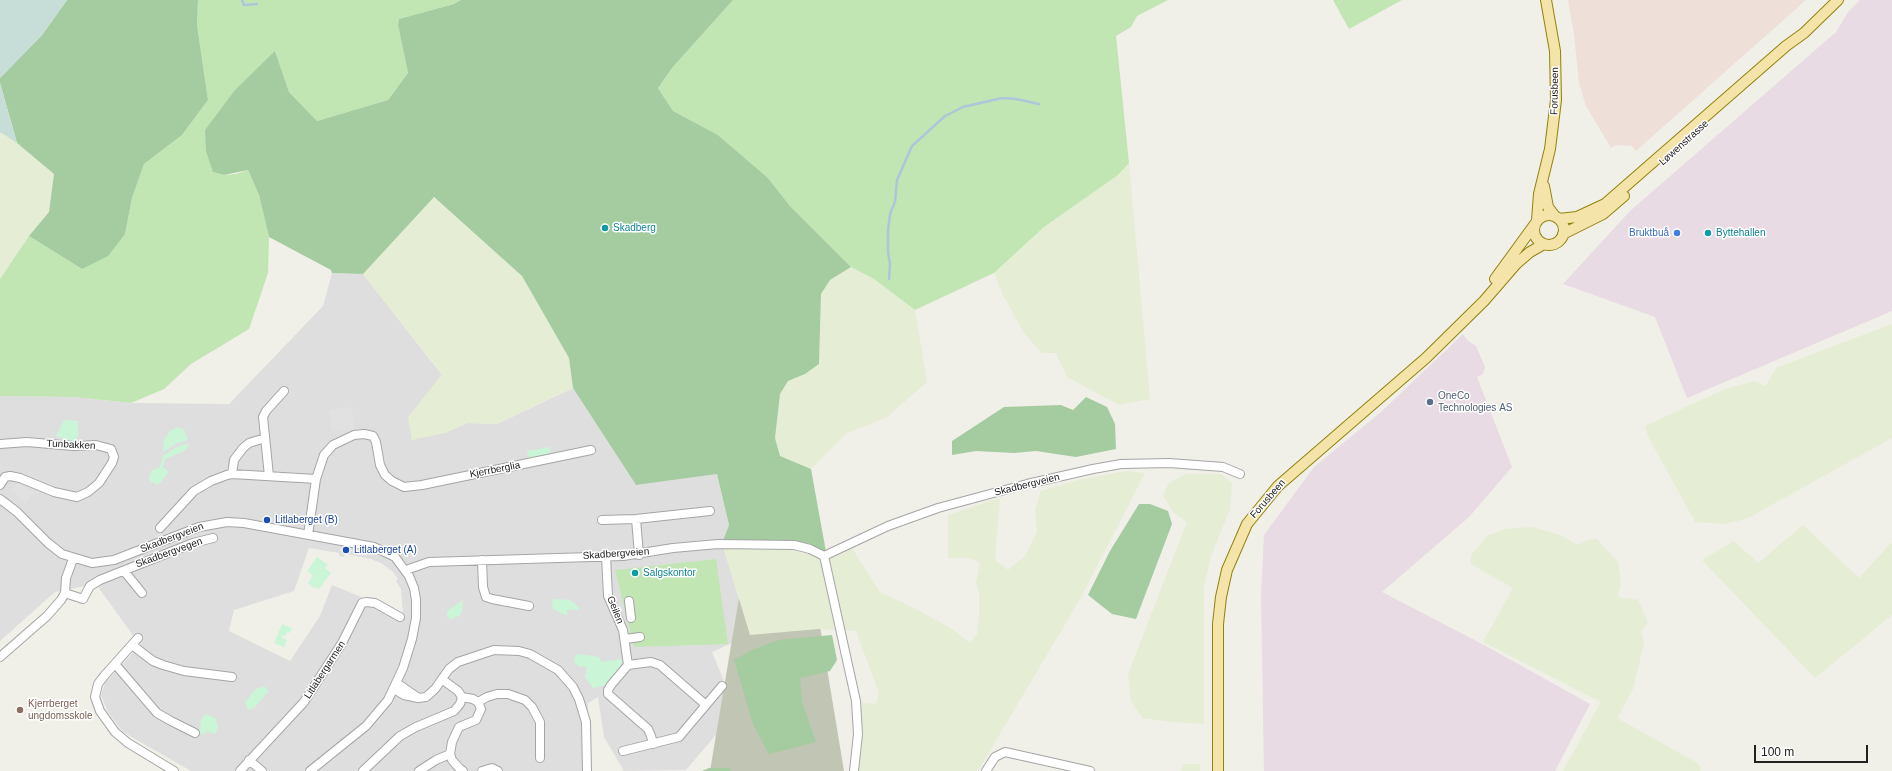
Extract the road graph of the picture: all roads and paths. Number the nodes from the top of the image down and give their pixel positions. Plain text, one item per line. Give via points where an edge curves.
1 (1546, 0) edge
2 (1838, 0) edge
3 (1795, 41) junction
4 (1543, 181) junction
5 (1557, 217) junction
6 (1536, 222) junction
7 (1563, 234) junction
8 (1544, 244) junction
9 (1477, 306) junction
10 (284, 391) dead end
11 (265, 438) junction
12 (0, 444) edge
13 (591, 450) dead end
14 (232, 474) junction
15 (1240, 474) dead end
16 (269, 476) junction
17 (316, 480) junction
18 (0, 485) edge
19 (0, 499) edge
20 (710, 511) dead end
21 (636, 519) junction
22 (602, 520) dead end
23 (160, 528) dead end
24 (308, 535) junction
25 (213, 538) dead end
26 (639, 555) junction
27 (606, 556) junction
28 (824, 556) junction
29 (73, 559) junction
30 (482, 560) junction
31 (124, 570) junction
32 (408, 573) junction
33 (65, 593) junction
34 (142, 593) dead end
35 (628, 601) dead end
36 (529, 606) dead end
37 (400, 617) dead end
38 (631, 618) dead end
39 (640, 637) dead end
40 (138, 638) dead end
41 (625, 639) junction
42 (132, 645) junction
43 (0, 657) edge
44 (115, 664) junction
45 (628, 665) junction
46 (232, 677) dead end
47 (443, 680) junction
48 (395, 686) junction
49 (722, 686) dead end
50 (462, 697) junction
51 (478, 702) junction
52 (706, 705) junction
53 (195, 733) dead end
54 (652, 744) junction
55 (623, 751) dead end
56 (450, 754) junction
57 (540, 758) dead end
58 (249, 760) junction
59 (174, 771) edge
60 (240, 771) edge
61 (262, 771) edge
62 (310, 771) edge
63 (363, 771) edge
64 (420, 771) edge
65 (463, 771) edge
66 (482, 771) edge
67 (498, 771) edge
68 (587, 771) edge
69 (854, 771) edge
70 (986, 771) edge
71 (1090, 771) edge
72 (1218, 771) edge

1 - 4 main road, Forusbeen via 1555,51 1556,93 1554,129
2 - 3 main road, Løwenstrasse
3 - 5 main road, Løwenstrasse via 1786,46 1605,204 1577,217
3 - 7 main road, Løwenstrasse via 1789,50 1612,206
4 - 5 main road, Forusbeen via 1548,207
4 - 6 main road, Forusbeen
5 - 6 main road via 1542,216
5 - 7 main road via 1563,223
6 - 8 main road via 1534,234
6 - 9 main road, Forusbeen
7 - 8 main road via 1555,244
8 - 9 main road, Forusbeen via 1516,264
9 - 72 main road, Forusbeen via 1426,358 1278,486 1260,505 1248,524 1227,570 1221,597 1218,624
10 - 11 street via 263,415
11 - 14 street via 249,443 243,448 234,460
11 - 16 street
12 - 18 street, Tunbakken via 27,442 96,445 111,449 114,457 99,483 77,497 54,492 10,476 5,477
13 - 17 street, Kjerrberglia via 404,487 388,478 382,470 375,438 364,434 354,435 344,438 328,449 320,464
14 - 16 street
14 - 23 street via 211,481 194,491
15 - 28 street, Skadbergveien via 1223,467 1169,463 1121,464 1093,469 938,508 894,523
16 - 17 street
17 - 24 street
19 - 29 street, Skadbergveien via 48,543
20 - 21 street
21 - 22 street
21 - 26 street
24 - 29 street, Skadbergveien via 244,523 220,523 199,527 114,560 92,563
24 - 32 street, Skadbergveien via 381,550 395,557
25 - 31 street, Skadbergvegen via 193,543
26 - 27 street, Skadbergveien
26 - 28 street, Skadbergveien via 673,548 737,543 794,545
27 - 30 street, Skadbergveien
27 - 41 street, Geilen via 608,596
28 - 69 street via 856,701 858,734
29 - 33 street via 66,578
30 - 32 street, Skadbergveien via 429,562
30 - 36 street via 486,596
31 - 33 street, Skadbergvegen via 94,583 83,599
31 - 34 street
32 - 48 street via 414,588 416,618 408,653
33 - 43 street via 55,608
35 - 38 street, Geilen
37 - 58 street, Litlabergarmen via 375,603 362,603 342,643 304,702
39 - 41 street
40 - 42 street
41 - 45 street, Geilen
42 - 44 street
42 - 46 street via 153,661 163,665 184,671
44 - 53 street via 157,713
44 - 59 street via 98,684 95,697 100,711 128,743
45 - 52 street via 651,662 660,665
45 - 54 street via 607,692 648,729 652,736
47 - 48 street via 426,697 418,698
47 - 50 street
47 - 68 street via 449,669 458,662 494,650 519,650 544,660 566,678 582,704 586,722
48 - 62 street via 383,706 366,726
49 - 52 street
50 - 51 street
50 - 63 street via 454,711 400,736
51 - 56 street via 481,711 476,720 463,724 456,731
51 - 57 street via 487,697 503,694 525,700 540,722
52 - 54 street via 679,737
54 - 55 street
56 - 64 street
56 - 65 street via 456,766
58 - 60 street, Litlabergarmen
58 - 61 street
66 - 67 street via 492,768
70 - 71 street via 995,757 1005,752

